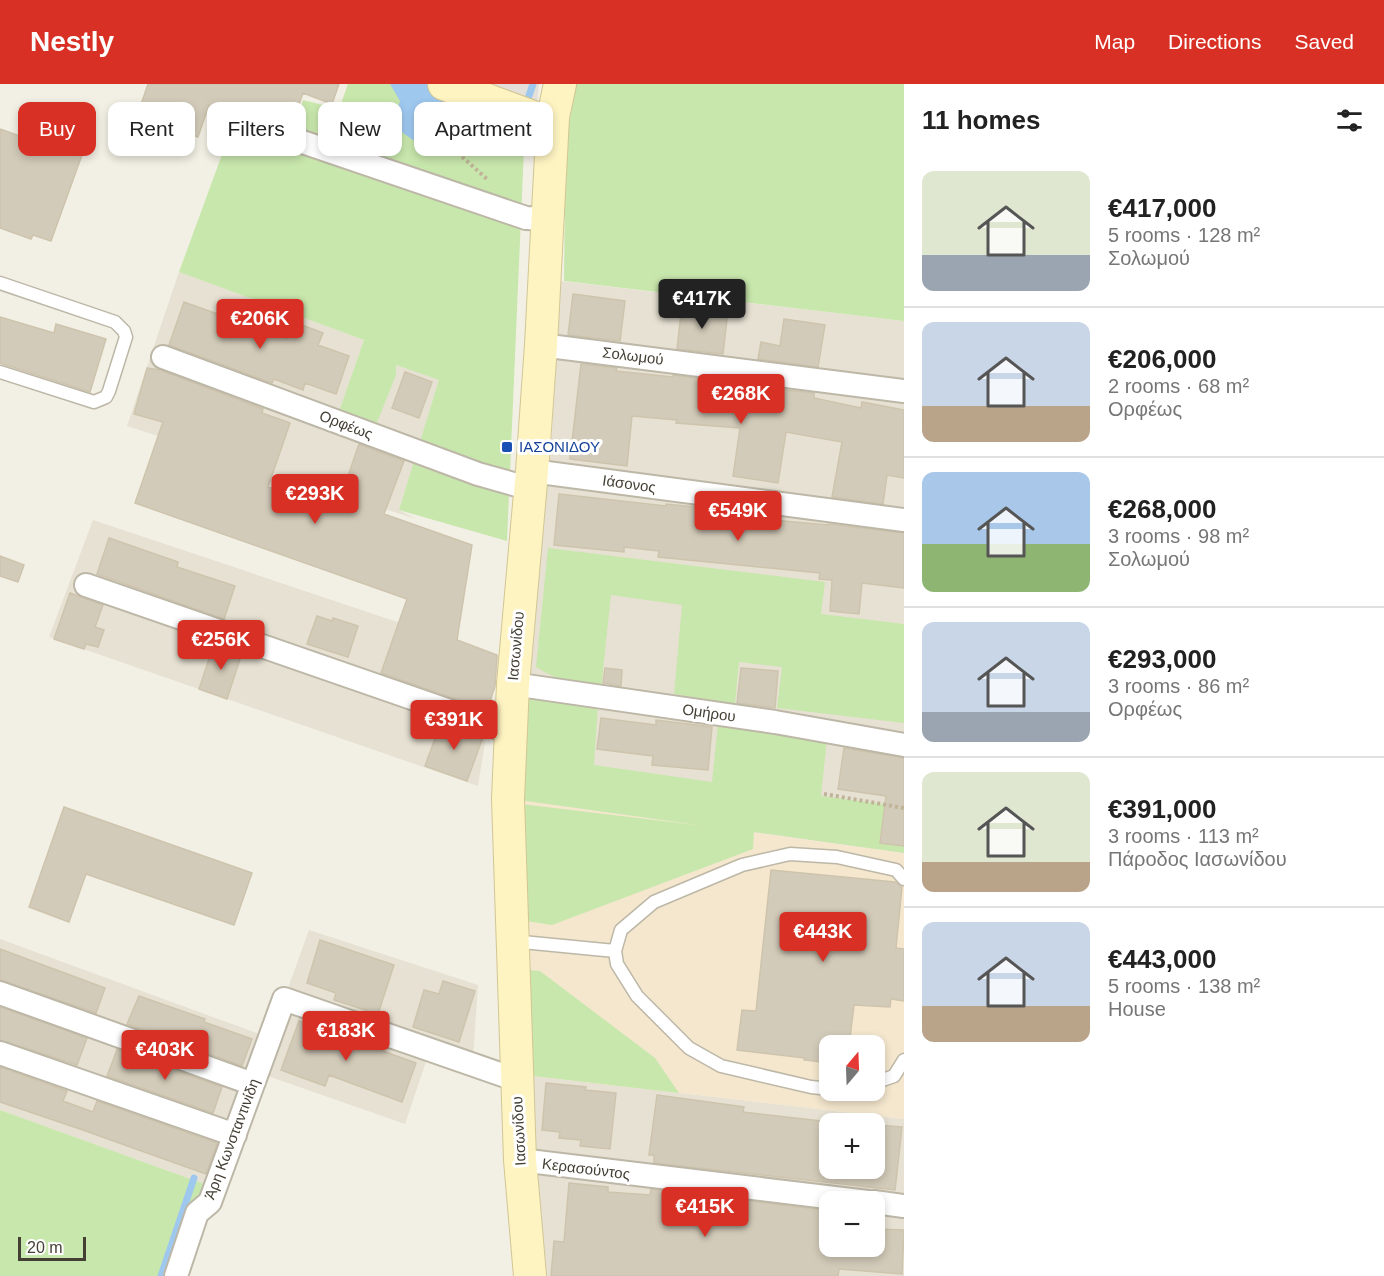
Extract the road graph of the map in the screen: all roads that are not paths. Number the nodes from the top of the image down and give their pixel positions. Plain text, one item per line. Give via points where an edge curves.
1 (560, 84) edge
2 (440, 94) edge
3 (470, 102) edge
4 (553, 119) edge
5 (306, 143) edge
6 (551, 156) edge
7 (549, 219) junction
8 (0, 283) edge
9 (541, 345) junction
10 (163, 357) dead end
11 (0, 372) edge
12 (904, 391) edge
13 (531, 480) junction
14 (904, 520) edge
15 (86, 585) dead end
16 (513, 684) junction
17 (510, 732) junction
18 (904, 745) edge
19 (904, 879) edge
20 (512, 941) junction
21 (615, 951) junction
22 (0, 993) edge
23 (0, 1053) edge
24 (904, 1060) edge
25 (885, 1079) edge
26 (517, 1080) junction
27 (253, 1084) junction
28 (819, 1088) edge
29 (235, 1135) junction
30 (520, 1160) junction
31 (819, 1196) edge
32 (885, 1203) edge
33 (904, 1206) edge
34 (176, 1276) edge
35 (530, 1276) edge

1 - 4 street, Ιασωνίδου
2 - 3 street
5 - 7 street via 526,218
6 - 7 street, Ιασωνίδου
7 - 9 street, Ιασωνίδου
8 - 11 lane via 114,322 126,337 109,391 106,397 94,402
9 - 12 street, Σολωμού
9 - 13 street, Ιασωνίδου
10 - 13 street, Ορφέως via 478,474
13 - 14 street, Ιάσονος
13 - 16 street, Ιασωνίδου
15 - 17 street
16 - 17 street, Ιασωνίδου
16 - 18 street, Ομήρου
17 - 20 street, Ιασωνίδου
19 - 21 lane via 896,870 837,857 790,854 742,866 654,902 621,930
20 - 21 lane
20 - 26 street, Ιασωνίδου
21 - 28 lane via 617,964 637,996 690,1048 721,1066
22 - 27 street
23 - 29 street
24 - 25 lane via 894,1076
26 - 27 street, Άρη Κωνσταντινίδη via 284,999
26 - 30 street, Ιασωνίδου
27 - 29 street, Άρη Κωνσταντινίδη
29 - 34 street, Άρη Κωνσταντινίδη via 210,1202 196,1213
30 - 31 street, Κερασούντος
30 - 35 street, Ιασωνίδου
32 - 33 street

